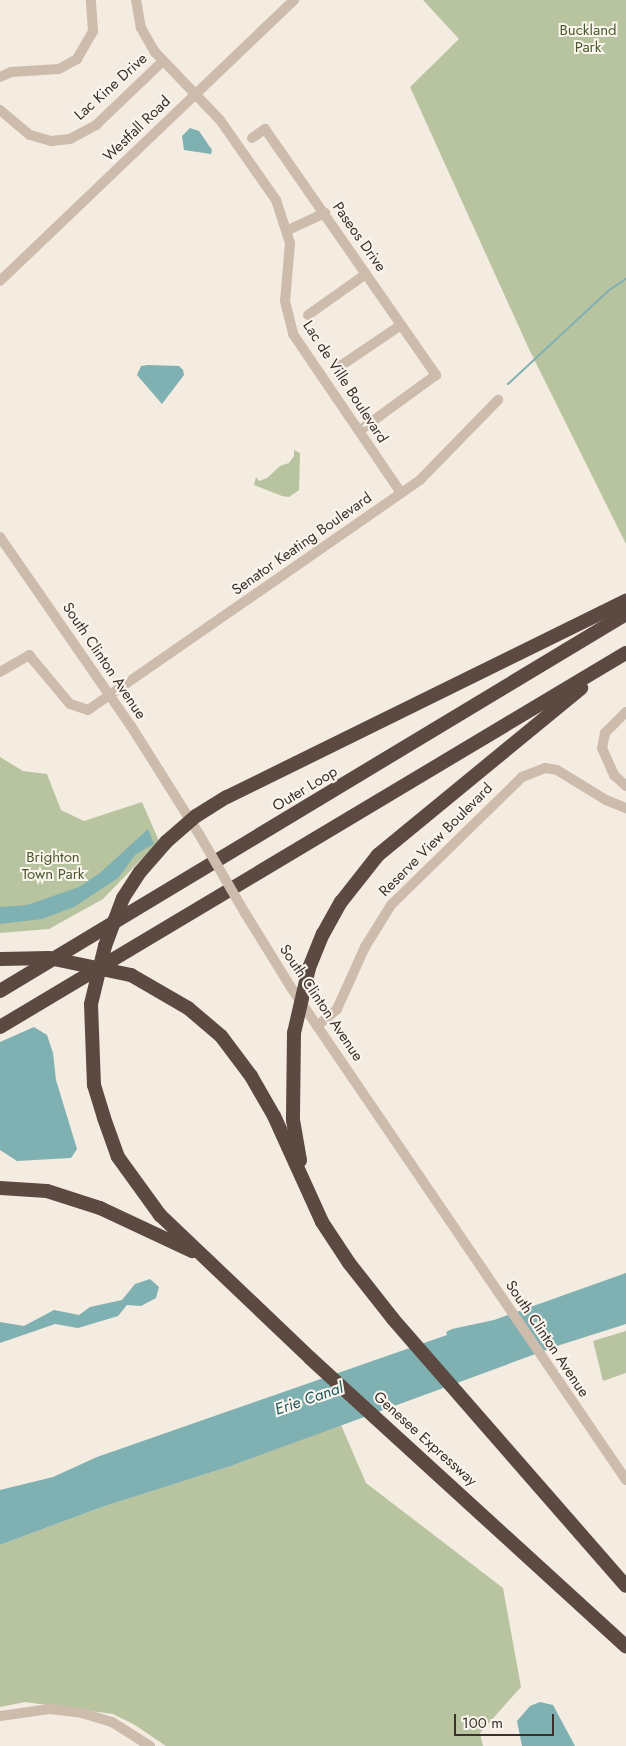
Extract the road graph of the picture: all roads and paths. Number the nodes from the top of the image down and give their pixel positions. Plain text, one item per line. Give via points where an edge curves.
1 (91, 0) edge
2 (136, 0) edge
3 (294, 0) edge
4 (163, 61) junction
5 (0, 76) edge
6 (195, 94) junction
7 (0, 110) edge
8 (252, 138) dead end
9 (325, 214) junction
10 (288, 230) junction
11 (366, 274) junction
12 (0, 280) edge
13 (308, 315) dead end
14 (401, 325) junction
15 (339, 368) dead end
16 (498, 400) dead end
17 (358, 431) junction
18 (401, 493) junction
19 (0, 537) edge
20 (626, 601) edge
21 (626, 614) edge
22 (621, 656) edge
23 (0, 672) edge
24 (110, 696) junction
25 (626, 712) edge
26 (626, 786) edge
27 (626, 808) edge
28 (0, 959) edge
29 (0, 991) edge
30 (317, 1026) junction
31 (0, 1027) edge
32 (303, 1178) junction
33 (0, 1188) edge
34 (202, 1255) junction
35 (626, 1480) edge
36 (626, 1586) edge
37 (626, 1647) edge
38 (0, 1716) edge
39 (150, 1746) edge

1 - 5 street via 93,31 77,59 59,69 11,72
2 - 4 street, Lac de Ville Boulevard via 145,37
3 - 6 street, Westfall Road
4 - 6 street, Lac de Ville Boulevard
4 - 7 street, Lac Kine Drive via 96,125 70,139 51,141 30,135
6 - 10 street, Lac de Ville Boulevard via 220,120 276,200
6 - 12 street, Westfall Road
8 - 9 street, Paseos Drive via 265,129
9 - 10 street
9 - 11 street, Paseos Drive
10 - 17 street, Lac de Ville Boulevard via 291,251 285,301 289,324
11 - 13 street
11 - 14 street, Paseos Drive
14 - 15 street
14 - 17 street, Paseos Drive via 436,376
16 - 18 street, Senator Keating Boulevard via 434,467
17 - 18 street, Lac de Ville Boulevard
18 - 24 street, Senator Keating Boulevard
19 - 24 street, South Clinton Avenue
20 - 34 highway, Genesee Expressway, bridge via 228,797 196,816 166,842 123,898 105,946 90,1004 94,1084 118,1157 160,1215
21 - 29 highway, Outer Loop
22 - 31 highway
22 - 32 highway, bridge via 378,855 341,902 322,934 308,968 294,1033 293,1120
23 - 24 street, Senator Keating Boulevard via 29,655 75,708 88,710
24 - 30 street, South Clinton Avenue, bridge
25 - 26 street via 605,733 602,748 614,775
27 - 30 street, Reserve View Boulevard via 606,800 557,770 545,768 522,777 391,905 365,946 337,1009
28 - 32 highway, bridge via 49,958 131,975 188,1008 222,1036 269,1108
30 - 35 street, South Clinton Avenue
32 - 36 highway via 322,1222 348,1263
33 - 34 highway via 47,1191 100,1208
34 - 37 highway, Genesee Expressway
38 - 39 street via 50,1709 82,1713 112,1722

